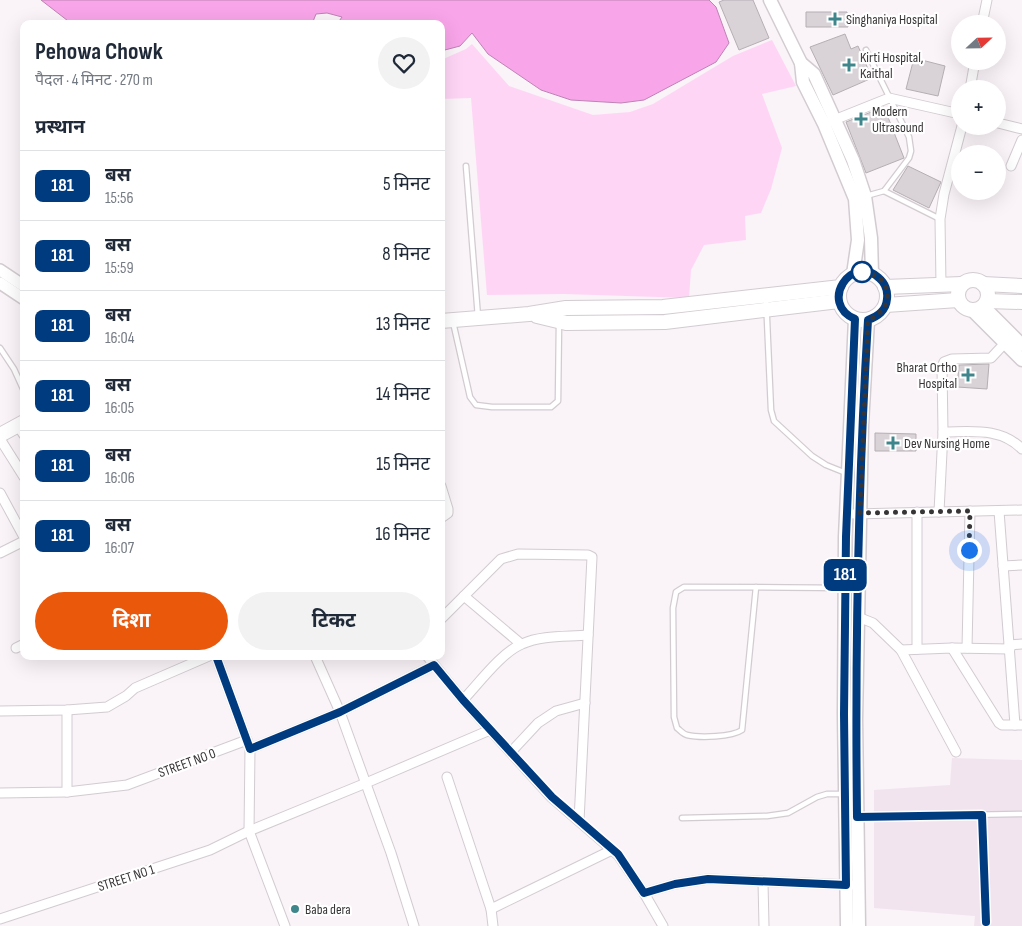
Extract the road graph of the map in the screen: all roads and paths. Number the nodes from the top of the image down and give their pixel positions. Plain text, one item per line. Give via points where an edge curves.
1 (770, 0) edge
2 (987, 0) edge
3 (984, 15) edge
4 (866, 50) dead end
5 (888, 98) junction
6 (951, 112) edge
7 (830, 122) junction
8 (1006, 125) edge
9 (1022, 128) edge
10 (960, 135) edge
11 (1022, 140) edge
12 (466, 166) dead end
13 (1011, 166) dead end
14 (884, 191) junction
15 (860, 197) junction
16 (940, 219) junction
17 (0, 270) edge
18 (853, 274) junction
19 (872, 274) junction
20 (0, 283) edge
21 (20, 283) edge
22 (962, 284) junction
23 (983, 284) junction
24 (941, 285) junction
25 (885, 286) junction
26 (1022, 286) edge
27 (840, 294) junction
28 (20, 296) edge
29 (958, 300) junction
30 (767, 302) junction
31 (1022, 302) edge
32 (695, 303) junction
33 (886, 305) junction
34 (981, 306) junction
35 (529, 314) junction
36 (478, 318) junction
37 (697, 318) junction
38 (861, 320) junction
39 (447, 321) edge
40 (559, 321) junction
41 (1005, 342) junction
42 (1022, 345) edge
43 (0, 348) edge
44 (1022, 360) edge
45 (20, 382) edge
46 (20, 428) edge
47 (942, 432) junction
48 (0, 437) edge
49 (1022, 449) edge
50 (20, 470) edge
51 (848, 474) junction
52 (0, 493) edge
53 (445, 499) edge
54 (1022, 510) edge
55 (970, 511) junction
56 (999, 511) junction
57 (917, 512) junction
58 (939, 512) junction
59 (860, 513) junction
60 (846, 514) junction
61 (445, 515) edge
62 (20, 529) edge
63 (20, 542) edge
64 (0, 553) edge
65 (1022, 565) edge
66 (1004, 566) junction
67 (756, 587) junction
68 (845, 588) junction
69 (858, 589) junction
70 (464, 596) junction
71 (445, 615) edge
72 (858, 617) junction
73 (588, 635) junction
74 (521, 644) junction
75 (1022, 644) edge
76 (1010, 647) junction
77 (952, 648) junction
78 (967, 648) junction
79 (917, 649) junction
80 (901, 650) junction
81 (200, 660) edge
82 (218, 660) edge
83 (318, 660) edge
84 (430, 660) edge
85 (434, 665) junction
86 (463, 700) junction
87 (585, 703) junction
88 (67, 710) junction
89 (0, 711) edge
90 (340, 712) junction
91 (1018, 725) edge
92 (490, 730) junction
93 (249, 744) junction
94 (511, 752) junction
95 (956, 752) dead end
96 (447, 777) dead end
97 (366, 784) junction
98 (67, 792) junction
99 (0, 794) edge
100 (845, 794) junction
101 (1022, 814) edge
102 (982, 815) junction
103 (857, 817) junction
104 (682, 818) dead end
105 (579, 821) junction
106 (249, 831) junction
107 (612, 850) junction
108 (763, 882) junction
109 (852, 885) junction
110 (644, 893) junction
111 (491, 909) junction
112 (0, 919) edge
113 (986, 922) dead end
114 (284, 925) edge
115 (274, 926) edge
116 (414, 926) edge
117 (493, 926) edge
118 (663, 926) edge
119 (764, 926) edge
120 (847, 926) edge
121 (859, 926) edge

1 - 7 main road via 801,63 814,74
2 - 3 street
4 - 5 lane
5 - 6 street
5 - 7 street
5 - 14 lane via 909,137 911,151
7 - 15 main road via 853,160
8 - 9 street
10 - 16 street
11 - 13 street
12 - 36 lane
14 - 15 lane
14 - 16 lane
15 - 18 main road
15 - 19 main road via 871,238
16 - 24 street
17 - 21 street
18 - 19 main road
18 - 27 main road via 843,282
19 - 25 main road
20 - 28 street
22 - 23 main road via 972,279
22 - 24 main road
22 - 29 main road
23 - 26 main road
23 - 34 main road via 987,289
24 - 25 main road
25 - 33 main road
27 - 30 main road
27 - 38 main road via 842,309
29 - 33 main road
29 - 34 main road via 962,306
30 - 32 main road
30 - 37 main road
30 - 51 lane via 774,422 812,456
31 - 34 main road
32 - 35 main road via 663,307 566,308
32 - 37 main road
33 - 38 main road via 877,317
34 - 41 main road
34 - 42 main road
35 - 36 main road
35 - 40 main road
36 - 39 main road
37 - 40 main road via 665,322
38 - 51 main road
38 - 59 main road
39 - 40 lane via 470,397 476,405 502,407 551,407 558,401
41 - 44 main road
41 - 47 street via 992,358 944,362
43 - 45 lane
46 - 48 main road
47 - 49 street via 991,432 1006,437
47 - 58 street
48 - 50 street
51 - 60 main road
52 - 62 street
53 - 61 street via 448,513
54 - 56 street
55 - 56 street
55 - 58 street
55 - 78 street
56 - 66 street
57 - 58 street
57 - 59 street
57 - 79 street
59 - 60 street
59 - 69 main road
60 - 68 main road
63 - 64 street
65 - 66 street
66 - 76 street
67 - 67 lane via 684,587 676,592 673,608 674,717 677,728 686,734 724,736 742,730
67 - 68 lane
68 - 69 lane
68 - 100 main road
69 - 72 main road
70 - 71 street
70 - 73 street via 501,559 518,554 590,556 593,561
70 - 74 street
72 - 80 street via 873,623
72 - 103 main road
73 - 74 street via 538,639
73 - 87 street
74 - 86 street
75 - 76 street
76 - 78 street
76 - 91 street
77 - 78 street
77 - 79 street
77 - 91 street via 999,723
79 - 80 street
80 - 95 street
81 - 88 street via 135,688 107,707
82 - 93 street
83 - 90 street
84 - 85 street
85 - 86 street
85 - 90 street, STREET NO 0
86 - 92 street
87 - 94 street via 556,710
87 - 105 street
88 - 89 street
88 - 98 street
90 - 93 street, STREET NO 0
90 - 97 street
92 - 94 street
92 - 97 street, STREET NO 1
93 - 98 street, STREET NO 0 via 127,785
93 - 106 street
94 - 105 street
96 - 111 street
97 - 106 street, STREET NO 1
97 - 116 street
98 - 99 street, STREET NO 0
100 - 104 lane via 817,797 788,813
100 - 109 main road
101 - 102 lane
102 - 103 lane
102 - 113 lane
103 - 109 main road
105 - 107 street
106 - 112 street, STREET NO 1 via 210,850
106 - 114 street
107 - 110 street
107 - 111 street
108 - 109 street
108 - 110 street via 708,879
108 - 119 street
109 - 120 main road
109 - 121 main road
110 - 118 street
111 - 117 street
114 - 115 street

